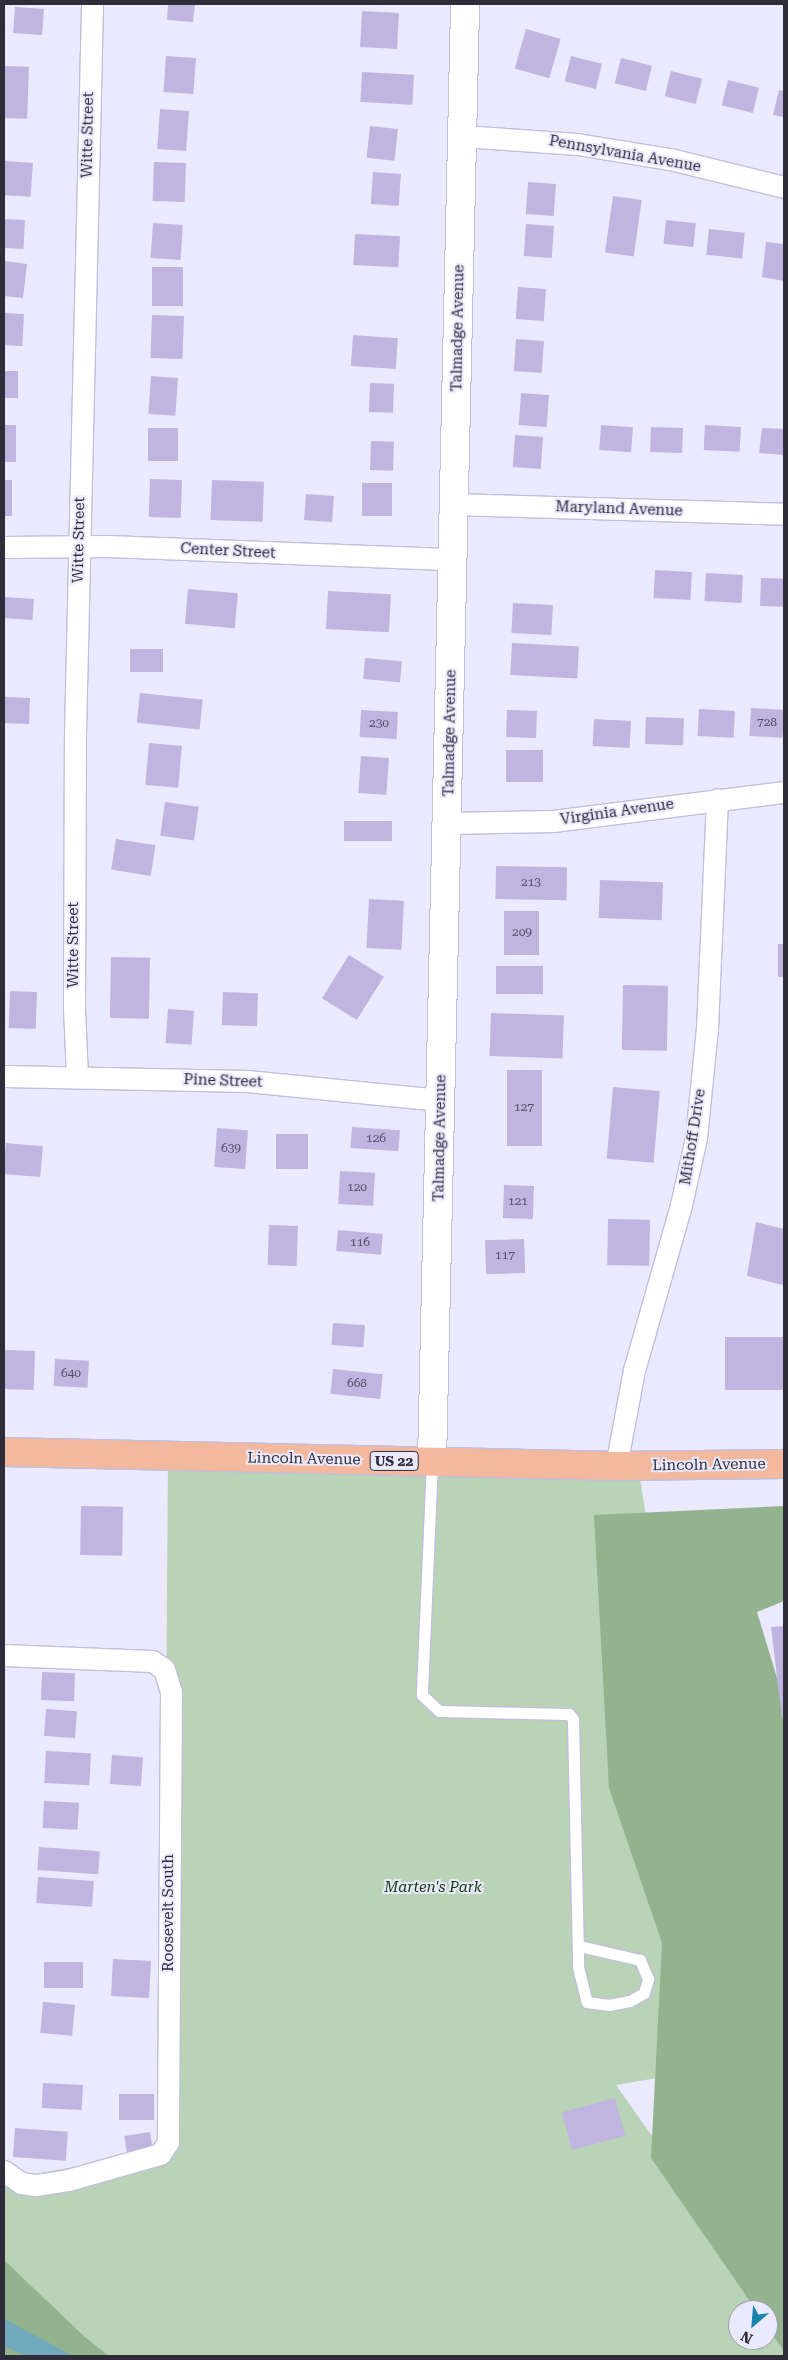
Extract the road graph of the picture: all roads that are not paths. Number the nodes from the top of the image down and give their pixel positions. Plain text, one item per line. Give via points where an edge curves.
1 (92, 4) edge
2 (465, 4) edge
3 (463, 136) junction
4 (784, 187) edge
5 (454, 504) junction
6 (784, 514) edge
7 (80, 546) junction
8 (4, 547) edge
9 (453, 559) junction
10 (784, 792) edge
11 (717, 799) junction
12 (448, 823) junction
13 (4, 1076) edge
14 (77, 1077) junction
15 (440, 1100) junction
16 (4, 1452) edge
17 (432, 1462) junction
18 (784, 1464) edge
19 (616, 1466) junction
20 (4, 1655) edge
21 (579, 1946) junction
22 (4, 2171) edge

1 - 7 street, Witte Street
2 - 3 street, Talmadge Avenue
3 - 4 street, Pennsylvania Avenue via 576,144 670,159
3 - 5 street, Talmadge Avenue
5 - 6 street, Maryland Avenue
5 - 9 street, Talmadge Avenue
7 - 8 street, Center Street
7 - 9 street, Center Street
7 - 14 street, Witte Street via 74,930
9 - 12 street, Talmadge Avenue
10 - 11 street, Virginia Avenue
11 - 12 street, Virginia Avenue via 552,821
11 - 19 street, Mithoff Drive via 707,1028 696,1138 681,1205 634,1370
12 - 15 street, Talmadge Avenue
13 - 14 street, Pine Street
14 - 15 street, Pine Street via 247,1081
15 - 17 street, Talmadge Avenue
16 - 17 main road, Lincoln Avenue / US 22
17 - 19 main road, Lincoln Avenue / US 22
17 - 21 lane via 422,1695 439,1711 569,1714 573,1719
18 - 19 main road, Lincoln Avenue / US 22
20 - 22 street, Roosevelt South via 152,1661 164,1669 171,1692 168,2142 160,2154 68,2180 35,2185 21,2182
21 - 21 lane via 578,1968 587,2002 609,2006 630,2001 644,1993 648,1979 640,1960

